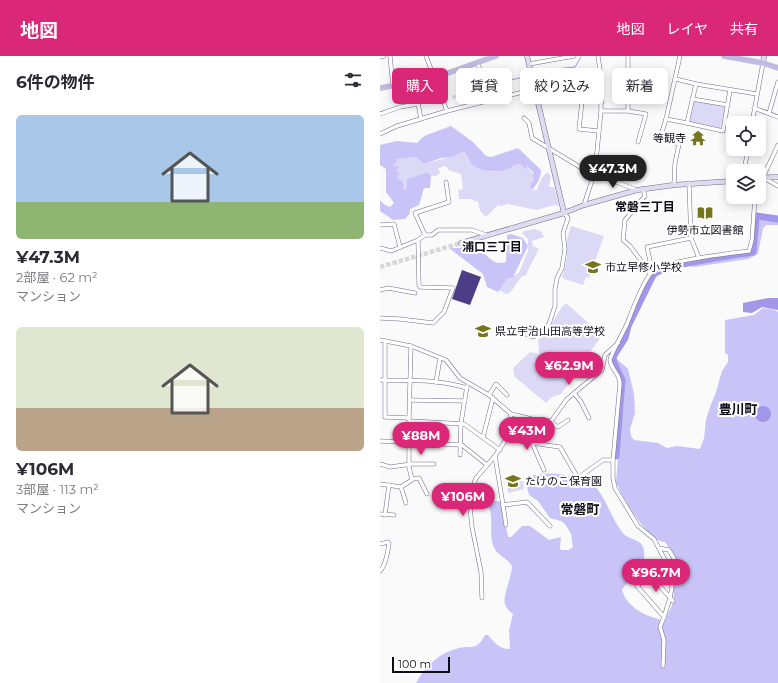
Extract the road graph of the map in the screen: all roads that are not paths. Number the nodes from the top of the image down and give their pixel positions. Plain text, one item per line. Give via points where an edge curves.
1 (384, 56) edge
2 (390, 56) edge
3 (426, 56) edge
4 (496, 56) edge
5 (527, 56) edge
6 (574, 56) edge
7 (598, 56) edge
8 (628, 56) edge
9 (680, 56) edge
10 (726, 56) edge
11 (764, 56) edge
12 (380, 57) edge
13 (487, 57) edge
14 (478, 62) junction
15 (762, 63) junction
16 (529, 64) junction
17 (430, 68) edge
18 (480, 68) edge
19 (530, 68) edge
20 (599, 68) edge
21 (778, 68) edge
22 (392, 71) edge
23 (448, 73) edge
24 (676, 79) junction
25 (778, 82) edge
26 (696, 84) junction
27 (392, 86) edge
28 (380, 88) edge
29 (730, 90) junction
30 (757, 94) junction
31 (692, 99) junction
32 (418, 104) joint
33 (444, 104) edge
34 (476, 104) edge
35 (538, 104) edge
36 (582, 104) edge
37 (602, 104) edge
38 (728, 105) junction
39 (754, 108) junction
40 (447, 111) junction
41 (601, 111) junction
42 (628, 111) junction
43 (768, 113) junction
44 (380, 114) edge
45 (753, 116) edge
46 (778, 117) edge
47 (524, 118) dead end
48 (421, 119) junction
49 (666, 119) junction
50 (687, 123) junction
51 (599, 131) junction
52 (380, 134) edge
53 (638, 142) dead end
54 (778, 145) edge
55 (548, 149) junction
56 (766, 171) edge
57 (593, 175) junction
58 (778, 177) edge
59 (766, 180) edge
60 (726, 181) edge
61 (446, 182) dead end
62 (689, 183) junction
63 (766, 183) edge
64 (674, 185) junction
65 (778, 186) edge
66 (643, 189) junction
67 (637, 190) junction
68 (755, 204) edge
69 (584, 205) junction
70 (564, 213) junction
71 (380, 225) edge
72 (425, 235) junction
73 (487, 235) junction
74 (691, 238) junction
75 (418, 240) junction
76 (461, 243) tunnel mouth
77 (400, 247) junction
78 (380, 248) edge
79 (699, 258) junction
80 (651, 272) junction
81 (380, 290) edge
82 (415, 293) dead end
83 (380, 318) edge
84 (521, 332) dead end
85 (382, 339) edge
86 (619, 343) junction
87 (411, 346) junction
88 (440, 358) junction
89 (382, 380) edge
90 (410, 381) junction
91 (436, 382) junction
92 (468, 383) junction
93 (467, 388) junction
94 (574, 393) junction
95 (489, 395) junction
96 (506, 395) dead end
97 (493, 398) junction
98 (409, 400) junction
99 (465, 401) junction
100 (511, 414) junction
101 (382, 417) edge
102 (589, 418) dead end
103 (409, 420) junction
104 (568, 420) dead end
105 (550, 421) junction
106 (461, 423) junction
107 (483, 437) junction
108 (506, 439) junction
109 (380, 441) edge
110 (532, 443) junction
111 (410, 444) junction
112 (460, 445) junction
113 (500, 450) junction
114 (460, 455) dead end
115 (495, 456) junction
116 (613, 460) junction
117 (380, 464) edge
118 (434, 464) dead end
119 (409, 465) junction
120 (487, 465) junction
121 (544, 470) dead end
122 (412, 479) junction
123 (380, 484) edge
124 (389, 485) junction
125 (401, 487) junction
126 (427, 494) dead end
127 (406, 503) dead end
128 (503, 505) junction
129 (382, 515) edge
130 (394, 515) dead end
131 (506, 525) dead end
132 (550, 526) dead end
133 (380, 544) edge
134 (659, 548) junction
135 (380, 570) edge
136 (650, 575) junction
137 (482, 598) dead end
138 (671, 599) junction
139 (664, 617) junction
140 (663, 666) dead end

1 - 12 street
2 - 22 street
3 - 17 street
4 - 13 main road
5 - 16 street
6 - 16 street
7 - 20 street
8 - 42 street
9 - 24 street
10 - 15 main road
11 - 15 street
13 - 14 main road
14 - 18 street
14 - 23 main road
15 - 21 main road
15 - 30 street
16 - 19 street
24 - 26 street
24 - 49 street
25 - 43 street
26 - 29 street
26 - 31 street
27 - 28 main road
29 - 30 street
29 - 38 street
30 - 39 street
31 - 38 street
31 - 50 street
32 - 44 street
32 - 48 street
33 - 40 street
34 - 40 street
35 - 55 street
36 - 51 street via 578,129
37 - 41 street
38 - 50 street via 724,131
39 - 43 street
39 - 45 street
40 - 48 street
41 - 42 street
41 - 51 street
42 - 53 street via 646,114
43 - 46 street
47 - 55 street via 532,138
48 - 52 street
49 - 50 street
49 - 64 street via 660,138 679,144
51 - 57 street
54 - 56 street
55 - 57 street
55 - 70 street
57 - 67 street
57 - 69 street
58 - 59 street
60 - 62 street
61 - 72 street via 449,202 415,213
62 - 64 street
62 - 74 street
63 - 65 street
64 - 66 street
66 - 67 street
66 - 80 street via 645,196 625,220 623,240
67 - 69 street
68 - 79 street via 749,251
69 - 70 street
70 - 73 street
70 - 84 street via 568,218 563,233 565,249 549,324 533,337
71 - 77 street via 394,224
72 - 73 street via 432,235 438,230 472,230
72 - 75 street
73 - 76 street
74 - 79 street
74 - 80 street via 647,247
75 - 77 street
75 - 83 street via 420,287 453,288 444,312 433,323
77 - 78 street via 389,251
79 - 80 street via 662,266
80 - 86 street
81 - 82 street via 388,288
85 - 87 street
85 - 89 street
86 - 94 street via 605,355 602,370
86 - 116 street via 610,359 620,378
87 - 88 street
87 - 90 street
88 - 91 street
88 - 92 street via 446,360 458,376
89 - 90 street
89 - 101 street
90 - 91 street
90 - 98 street
91 - 93 street
92 - 93 street
92 - 95 street
93 - 99 street
94 - 102 street
94 - 105 street
95 - 96 street via 496,384
95 - 97 street
97 - 100 street
97 - 107 street
98 - 99 street
98 - 103 street
99 - 106 street
100 - 105 street via 542,422
100 - 108 street
101 - 103 street
103 - 106 street
103 - 111 street
104 - 105 street via 558,427
106 - 107 street
106 - 112 street
107 - 113 street
108 - 110 street
108 - 113 street
109 - 111 street
110 - 116 street via 560,447 578,478 604,460
110 - 121 street
111 - 112 street
111 - 119 street
112 - 114 street
112 - 120 street
113 - 115 street
115 - 120 street
115 - 128 street
116 - 134 street via 613,478 619,496 638,526 654,539
117 - 119 street via 390,467
118 - 119 street
119 - 122 street
120 - 137 street via 476,478 469,497 481,572
122 - 125 street
122 - 126 street via 420,478
123 - 124 street
124 - 125 street
124 - 129 street
125 - 127 street
128 - 131 street
128 - 132 street via 527,502
129 - 130 street
133 - 135 street via 389,543 383,568
134 - 136 street via 666,562
134 - 138 street via 669,550 675,560 671,574
136 - 138 street
136 - 139 street via 637,586
138 - 139 street
139 - 140 street via 660,627 664,640

